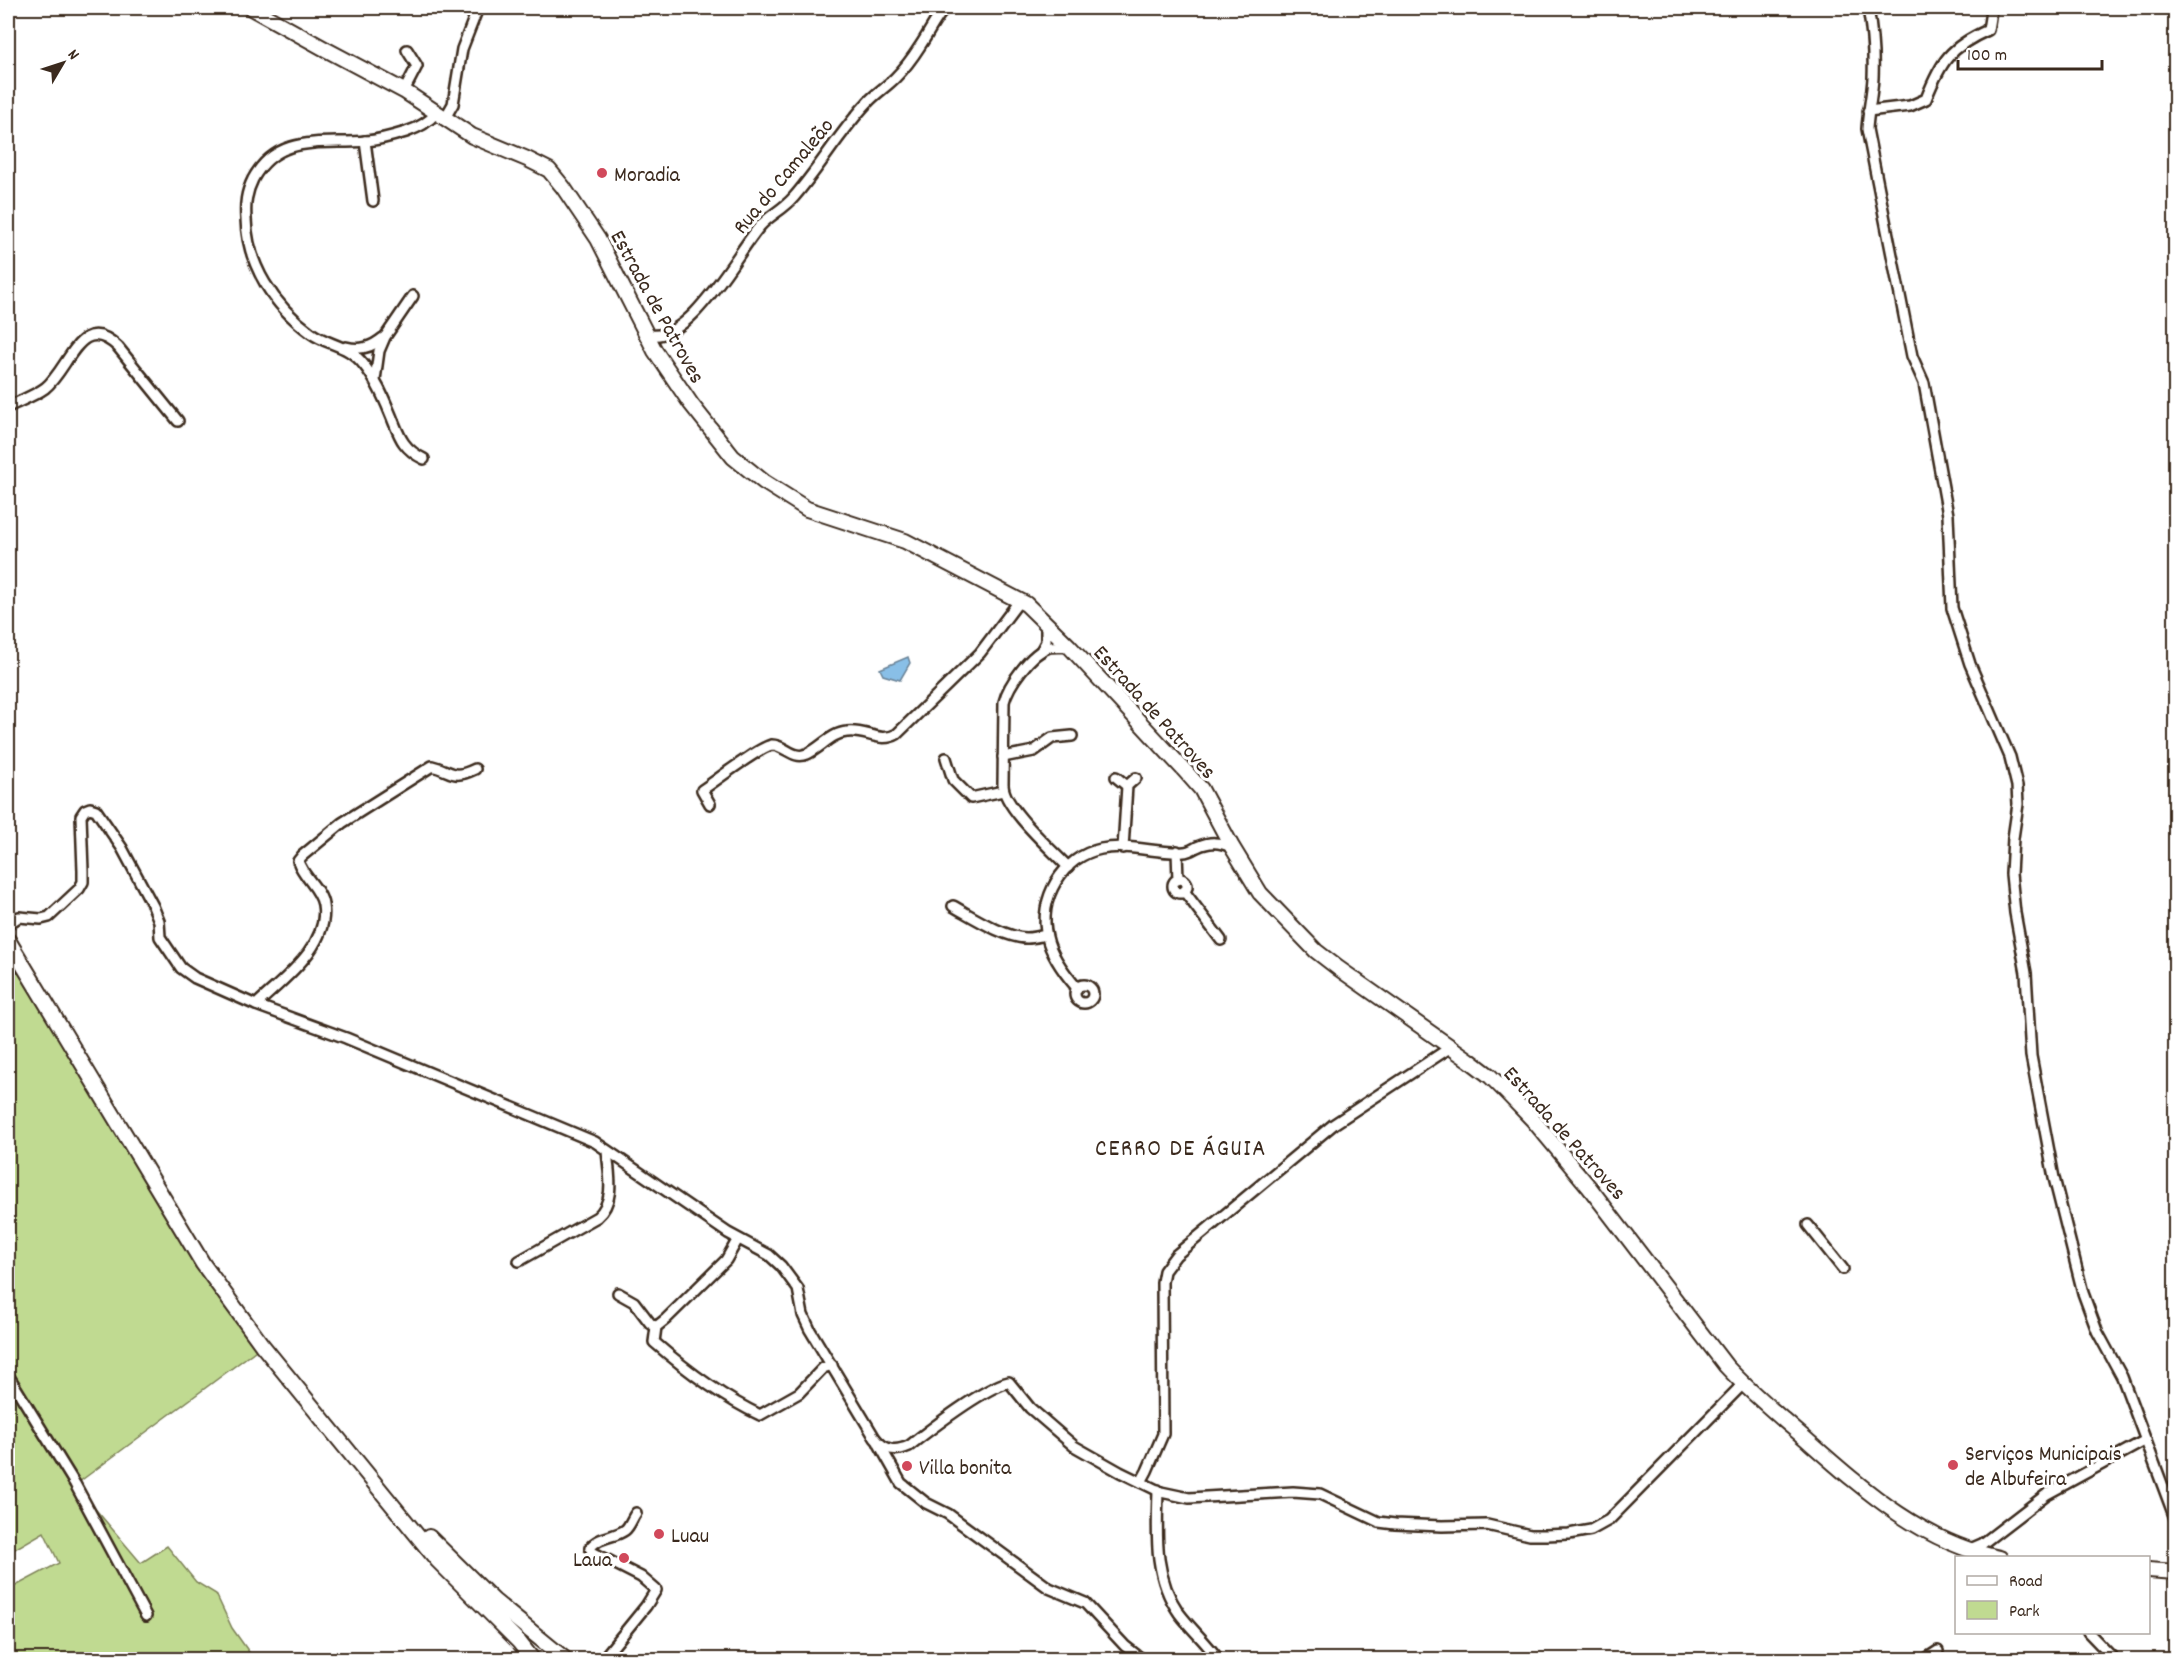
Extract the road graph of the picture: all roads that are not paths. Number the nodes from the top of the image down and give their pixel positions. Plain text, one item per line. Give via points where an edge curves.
1 (251, 8) edge
2 (478, 8) edge
3 (945, 8) edge
4 (1868, 8) edge
5 (1989, 8) edge
6 (407, 50) dead end
7 (404, 91) junction
8 (1868, 111) junction
9 (441, 116) junction
10 (365, 141) junction
11 (373, 201) dead end
12 (413, 296) dead end
13 (646, 334) junction
14 (664, 335) junction
15 (385, 337) junction
16 (342, 346) junction
17 (655, 351) junction
18 (375, 380) junction
19 (8, 406) edge
20 (178, 421) dead end
21 (424, 459) dead end
22 (1020, 600) junction
23 (1046, 623) junction
24 (1069, 646) junction
25 (1040, 653) junction
26 (1072, 736) dead end
27 (1003, 757) junction
28 (946, 758) dead end
29 (475, 769) dead end
30 (1116, 777) dead end
31 (1136, 778) dead end
32 (1127, 786) junction
33 (1003, 791) junction
34 (710, 804) dead end
35 (1218, 819) junction
36 (1209, 842) junction
37 (1232, 847) junction
38 (1123, 848) junction
39 (1177, 851) junction
40 (1068, 867) junction
41 (953, 906) dead end
42 (8, 924) edge
43 (1046, 935) junction
44 (8, 940) edge
45 (1221, 940) dead end
46 (1077, 988) dead end
47 (256, 1005) junction
48 (1451, 1047) junction
49 (608, 1151) junction
50 (1808, 1225) dead end
51 (738, 1239) junction
52 (519, 1261) dead end
53 (1844, 1269) dead end
54 (618, 1293) dead end
55 (656, 1327) junction
56 (832, 1365) junction
57 (8, 1375) edge
58 (1743, 1384) junction
59 (876, 1439) junction
60 (2146, 1440) junction
61 (909, 1446) junction
62 (887, 1460) junction
63 (362, 1466) junction
64 (1141, 1482) junction
65 (1158, 1490) junction
66 (636, 1513) dead end
67 (2175, 1521) edge
68 (1991, 1538) junction
69 (1968, 1550) junction
70 (1995, 1556) edge
71 (1998, 1556) edge
72 (2150, 1570) edge
73 (2175, 1572) edge
74 (146, 1616) dead end
75 (2090, 1634) edge
76 (1938, 1651) dead end
77 (533, 1659) edge
78 (558, 1659) edge
79 (565, 1659) edge
80 (602, 1659) edge
81 (1143, 1659) edge
82 (1219, 1659) edge
83 (1924, 1659) edge
84 (2115, 1659) edge

1 - 7 street, Estrada de Patroves
2 - 9 street via 462,49 453,104
3 - 14 street, Rua do Camaleão via 900,72 867,102 793,198 761,225 709,296
4 - 8 street via 1873,79
5 - 8 street via 1988,30 1969,38 1945,57 1926,99 1910,106
6 - 7 street via 417,66
7 - 9 street, Estrada de Patroves
8 - 60 street via 1867,129 1912,357 1924,383 1948,515 1952,608 2018,786 2011,874 2026,973 2031,1056 2054,1178 2083,1293
9 - 10 street via 415,129
9 - 13 street, Estrada de Patroves via 478,140 549,170 598,239
10 - 11 street
10 - 16 street via 287,148 262,166 245,199 246,235 258,273 283,309 312,334
12 - 15 street
13 - 14 street
13 - 17 street, Estrada de Patroves
14 - 17 street
15 - 16 street via 372,347
15 - 18 street
16 - 18 street via 362,362
17 - 22 street, Estrada de Patroves via 719,441 747,470 784,496 830,518 905,541
18 - 21 street via 399,437 412,453
19 - 20 street via 45,388 79,343 99,334 109,338
22 - 23 street, Estrada de Patroves
22 - 34 street via 980,653 891,738 849,731 800,756 767,746 702,790
23 - 24 street, Estrada de Patroves
23 - 25 street via 1046,642
24 - 25 street via 1049,647
24 - 35 street, Estrada de Patroves via 1201,789
25 - 27 street via 1006,691
26 - 27 street via 1052,738 1034,751
27 - 33 street
28 - 33 street via 953,780 970,798
29 - 47 street via 454,775 432,766 342,823 302,856 298,861 301,870 324,905 322,928 309,953
30 - 32 street
31 - 32 street
32 - 38 street
33 - 40 street via 1010,805
35 - 36 street
35 - 37 street, Estrada de Patroves
36 - 37 street
36 - 39 street via 1186,852
37 - 48 street, Estrada de Patroves via 1260,893 1316,951
38 - 39 street
38 - 40 street via 1101,849
39 - 45 street via 1178,880 1173,889 1178,893 1184,891
40 - 43 street via 1047,902
41 - 43 street via 1017,937
42 - 47 street via 19,917 49,917 79,889 83,882 81,816 90,808 96,810 122,848 153,906 159,921 159,937 181,968
43 - 46 street via 1060,965
44 - 63 street via 203,1264 262,1346
47 - 49 street via 357,1042 595,1142
48 - 58 street, Estrada de Patroves via 1490,1076 1533,1120
48 - 64 street via 1327,1129 1169,1264 1162,1282 1163,1434
49 - 51 street
49 - 52 street via 610,1196 606,1209
50 - 53 street
51 - 55 street via 726,1260
51 - 56 street via 769,1255 790,1277 798,1289 810,1330
54 - 55 street via 634,1302
55 - 56 street via 654,1342 673,1359 760,1415 799,1393 823,1368
56 - 59 street
57 - 74 street via 75,1484
58 - 65 street via 1609,1520 1591,1530 1569,1534 1530,1534 1487,1525 1379,1522 1320,1494 1189,1498
58 - 69 street, Estrada de Patroves via 1872,1495 1927,1531
59 - 61 street via 890,1450
59 - 62 street
60 - 67 street
60 - 68 street via 2047,1494
61 - 62 street
61 - 64 street via 964,1407 1009,1382 1030,1408 1074,1446
62 - 81 street via 910,1491 1049,1588 1085,1603 1125,1646
63 - 77 street via 438,1561
63 - 79 street via 494,1601
64 - 65 street
65 - 82 street via 1159,1566 1167,1593
66 - 80 street via 627,1529 599,1539 590,1548 656,1590
68 - 69 street
68 - 71 street via 1988,1546
69 - 70 street, Estrada de Patroves
72 - 73 street
75 - 84 street
76 - 83 street
78 - 79 street

